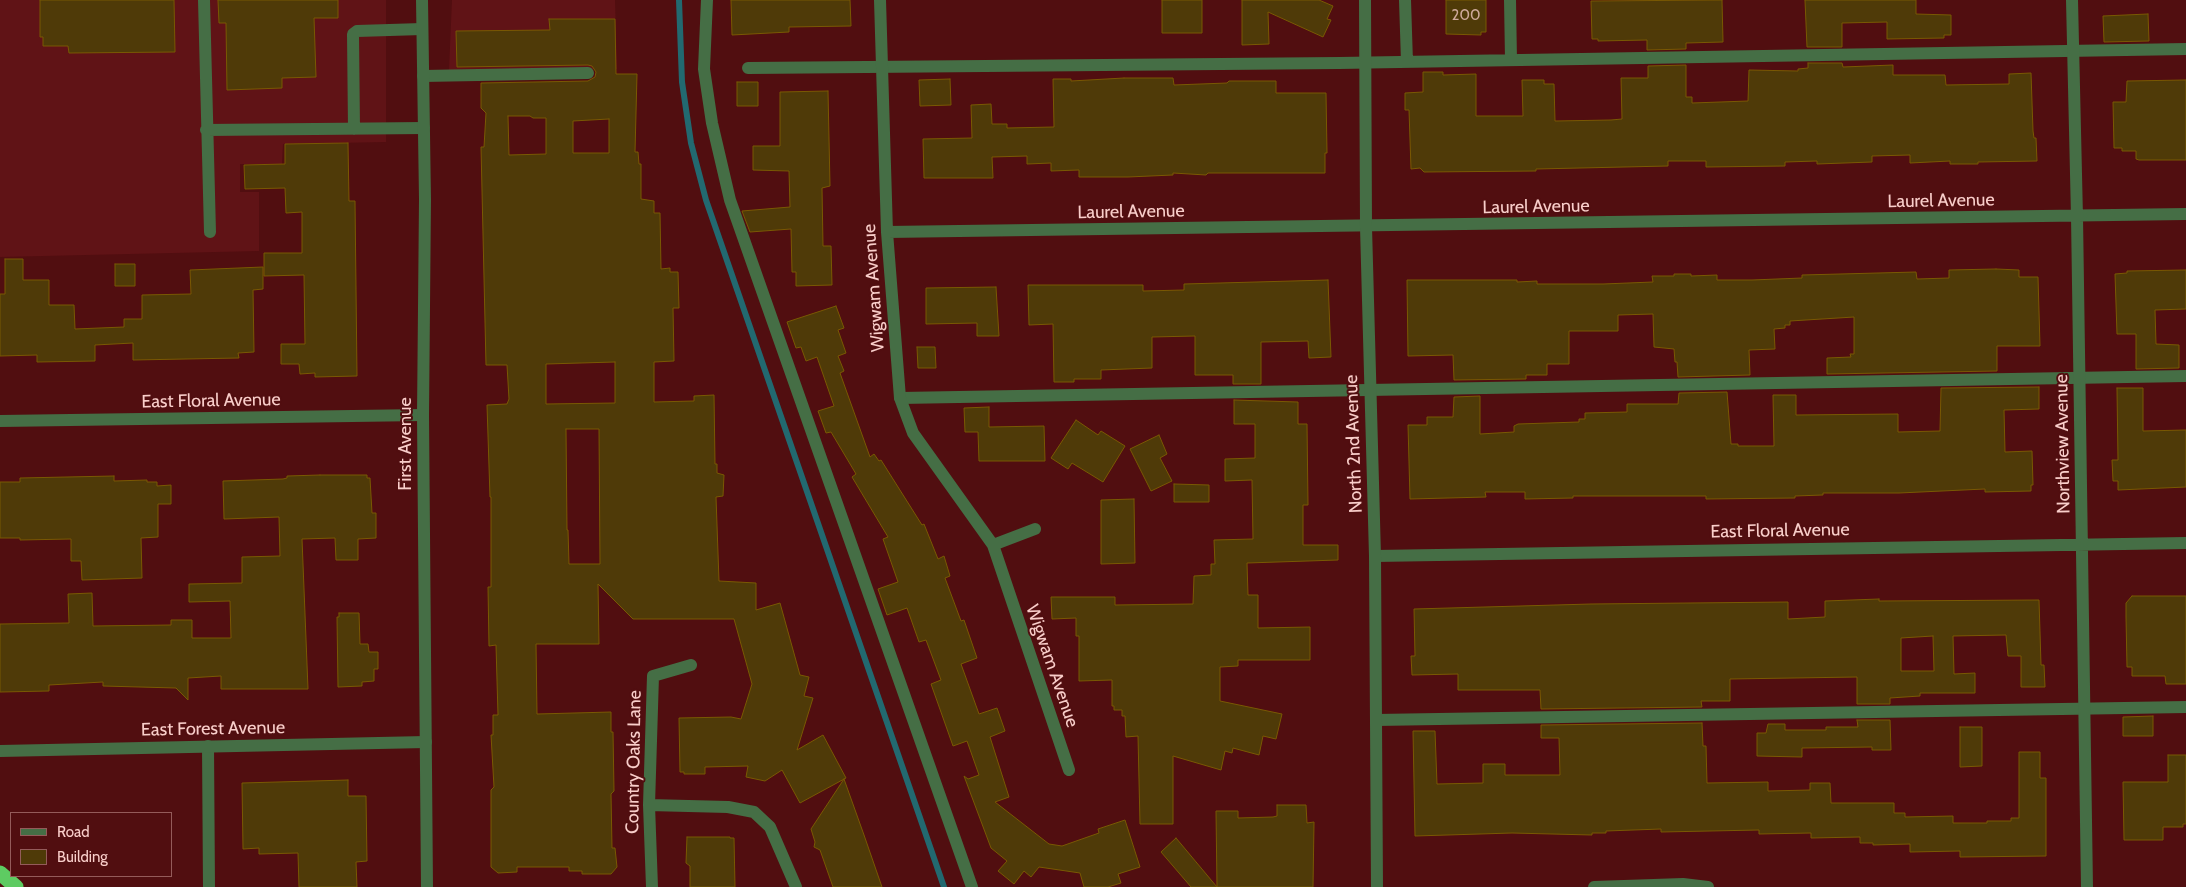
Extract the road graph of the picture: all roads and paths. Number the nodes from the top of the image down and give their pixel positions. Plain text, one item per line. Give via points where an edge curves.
1 (204, 0) edge
2 (422, 0) edge
3 (707, 0) edge
4 (880, 0) edge
5 (1365, 0) edge
6 (1405, 0) edge
7 (1510, 0) edge
8 (2072, 0) edge
9 (422, 29) junction
10 (2186, 49) edge
11 (2074, 50) junction
12 (1511, 60) junction
13 (1365, 62) junction
14 (1407, 62) junction
15 (882, 67) junction
16 (748, 68) dead end
17 (588, 73) dead end
18 (423, 76) junction
19 (424, 128) junction
20 (354, 129) junction
21 (206, 130) junction
22 (2186, 214) edge
23 (2077, 217) junction
24 (1366, 227) junction
25 (210, 232) dead end
26 (887, 232) junction
27 (2186, 376) edge
28 (2079, 378) junction
29 (1369, 390) junction
30 (900, 398) junction
31 (423, 414) junction
32 (0, 421) edge
33 (1035, 529) dead end
34 (2186, 543) edge
35 (2082, 544) junction
36 (993, 545) junction
37 (1375, 556) junction
38 (691, 666) dead end
39 (2186, 707) edge
40 (2084, 708) junction
41 (1376, 720) junction
42 (426, 742) junction
43 (208, 746) junction
44 (0, 751) edge
45 (1069, 770) dead end
46 (649, 806) junction
47 (0, 873) edge
48 (16, 887) edge
49 (209, 887) edge
50 (427, 887) edge
51 (652, 887) edge
52 (796, 887) edge
53 (972, 887) edge
54 (1377, 887) edge
55 (1594, 887) edge
56 (1708, 887) edge
57 (2087, 887) edge

1 - 21 street
2 - 9 street, First Avenue
3 - 53 street via 704,69 712,123 730,200
4 - 15 street, Wigwam Avenue
5 - 13 street, North 2nd Avenue
6 - 14 street
7 - 12 street
8 - 11 street, Northview Avenue
9 - 18 street, First Avenue
9 - 20 street via 357,30 353,34
10 - 11 street
11 - 12 street
11 - 23 street, Northview Avenue
12 - 14 street
13 - 14 street
13 - 15 street
13 - 24 street, North 2nd Avenue
15 - 16 street
15 - 26 street, Wigwam Avenue
17 - 18 street
18 - 19 street, First Avenue
19 - 20 street
19 - 31 street, First Avenue
20 - 21 street
21 - 25 street
22 - 23 street, Laurel Avenue
23 - 24 street, Laurel Avenue
23 - 28 street, Northview Avenue
24 - 26 street, Laurel Avenue
24 - 29 street, North 2nd Avenue
26 - 30 street, Wigwam Avenue
27 - 28 street
28 - 29 street
28 - 35 street, Northview Avenue
29 - 30 street
29 - 37 street, North 2nd Avenue
30 - 36 street, Wigwam Avenue via 913,433
31 - 32 street, East Floral Avenue
31 - 42 street, First Avenue
33 - 36 street
34 - 35 street, East Floral Avenue
35 - 37 street, East Floral Avenue
35 - 40 street, Northview Avenue
36 - 45 street, Wigwam Avenue
37 - 41 street, North 2nd Avenue
38 - 46 street, Country Oaks Lane via 653,676
39 - 40 street
40 - 41 street
40 - 57 street, Northview Avenue
41 - 54 street, North 2nd Avenue
42 - 43 street, East Forest Avenue
42 - 50 street, First Avenue
43 - 44 street, East Forest Avenue
43 - 49 street
46 - 51 street, Country Oaks Lane
46 - 52 street via 728,807 754,812 770,827
47 - 48 highway
55 - 56 street via 1683,884

